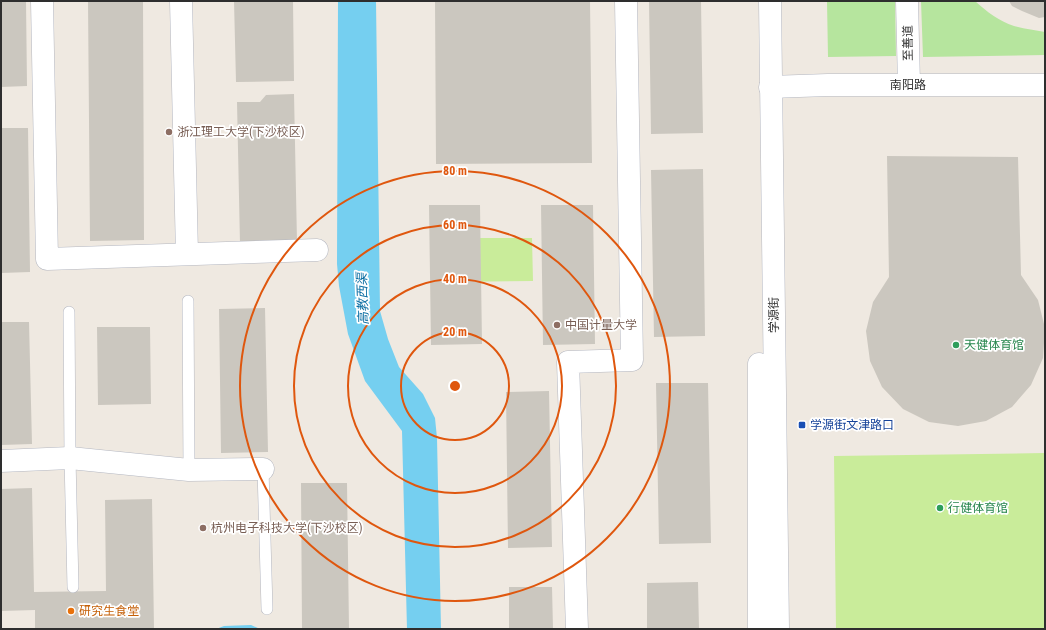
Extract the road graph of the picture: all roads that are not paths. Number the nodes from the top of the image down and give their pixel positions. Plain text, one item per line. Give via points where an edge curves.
1 (42, 1) edge
2 (181, 1) edge
3 (626, 1) edge
4 (759, 1) edge
5 (770, 1) edge
6 (907, 1) edge
7 (909, 85) junction
8 (1045, 85) edge
9 (770, 87) junction
10 (316, 250) dead end
11 (187, 254) junction
12 (188, 301) dead end
13 (69, 312) dead end
14 (70, 458) junction
15 (1, 461) edge
16 (263, 468) joint
17 (189, 470) junction
18 (73, 587) dead end
19 (267, 609) dead end
20 (577, 629) edge
21 (759, 629) edge
22 (778, 629) edge

1 - 11 street via 47,258
2 - 11 street
3 - 20 street via 632,360 568,362
4 - 21 street, 学源街
5 - 9 street, 学源街
6 - 7 street, 至善道
7 - 8 street, 南阳路
7 - 9 street, 南阳路
9 - 22 street, 学源街
10 - 11 street
12 - 17 lane
13 - 14 lane
14 - 15 street
14 - 17 street
14 - 18 lane
16 - 17 street
16 - 19 lane

